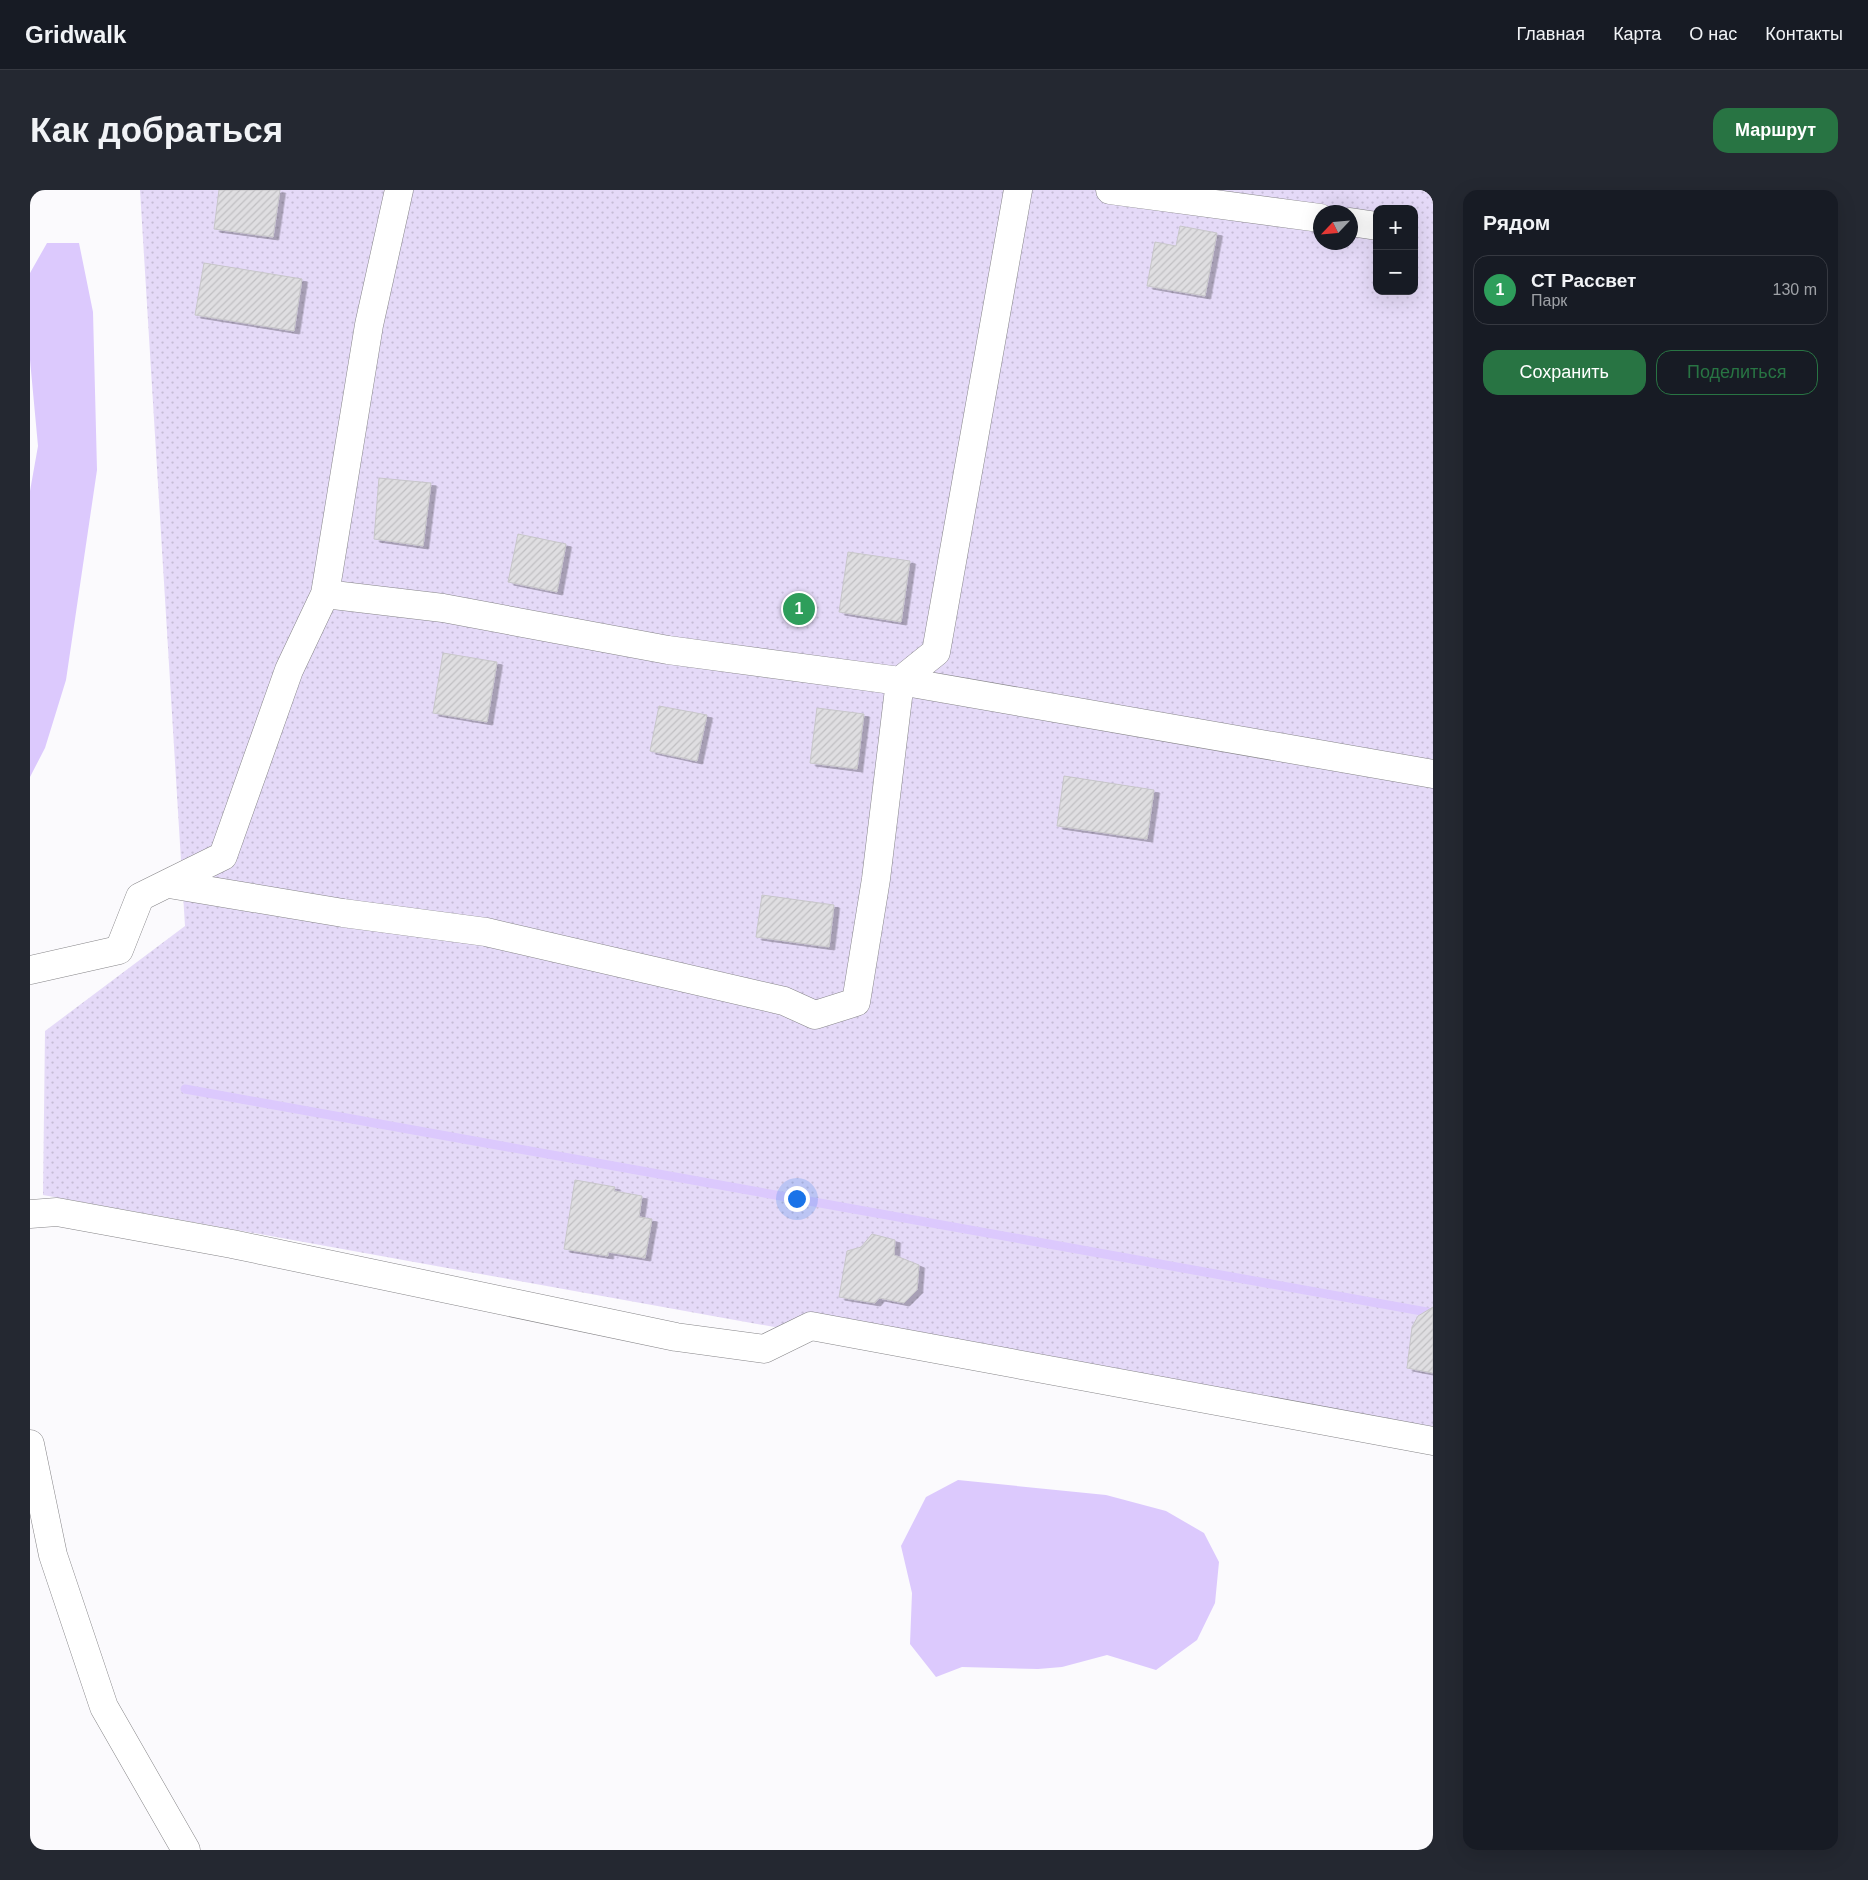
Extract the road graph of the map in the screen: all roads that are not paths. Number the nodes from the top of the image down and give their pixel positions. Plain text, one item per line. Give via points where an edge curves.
1 (399, 190) edge
2 (1018, 190) edge
3 (1110, 190) edge
4 (1313, 217) edge
5 (1358, 223) edge
6 (1373, 225) edge
7 (325, 594) junction
8 (900, 681) junction
9 (1433, 774) edge
10 (169, 884) junction
11 (30, 970) edge
12 (30, 1214) edge
13 (1433, 1441) edge
14 (30, 1444) edge
15 (186, 1850) edge

1 - 7 street via 369,325
2 - 8 street via 936,652
3 - 4 street
5 - 6 street
7 - 8 street via 444,608 668,650
7 - 10 street via 289,670 223,856
8 - 9 street
8 - 10 street via 876,878 856,1002 815,1015 784,1001 486,932 343,913
10 - 11 street via 140,896 118,950
12 - 13 street via 57,1212 232,1244 676,1337 764,1349 811,1326
14 - 15 street via 53,1555 104,1707

